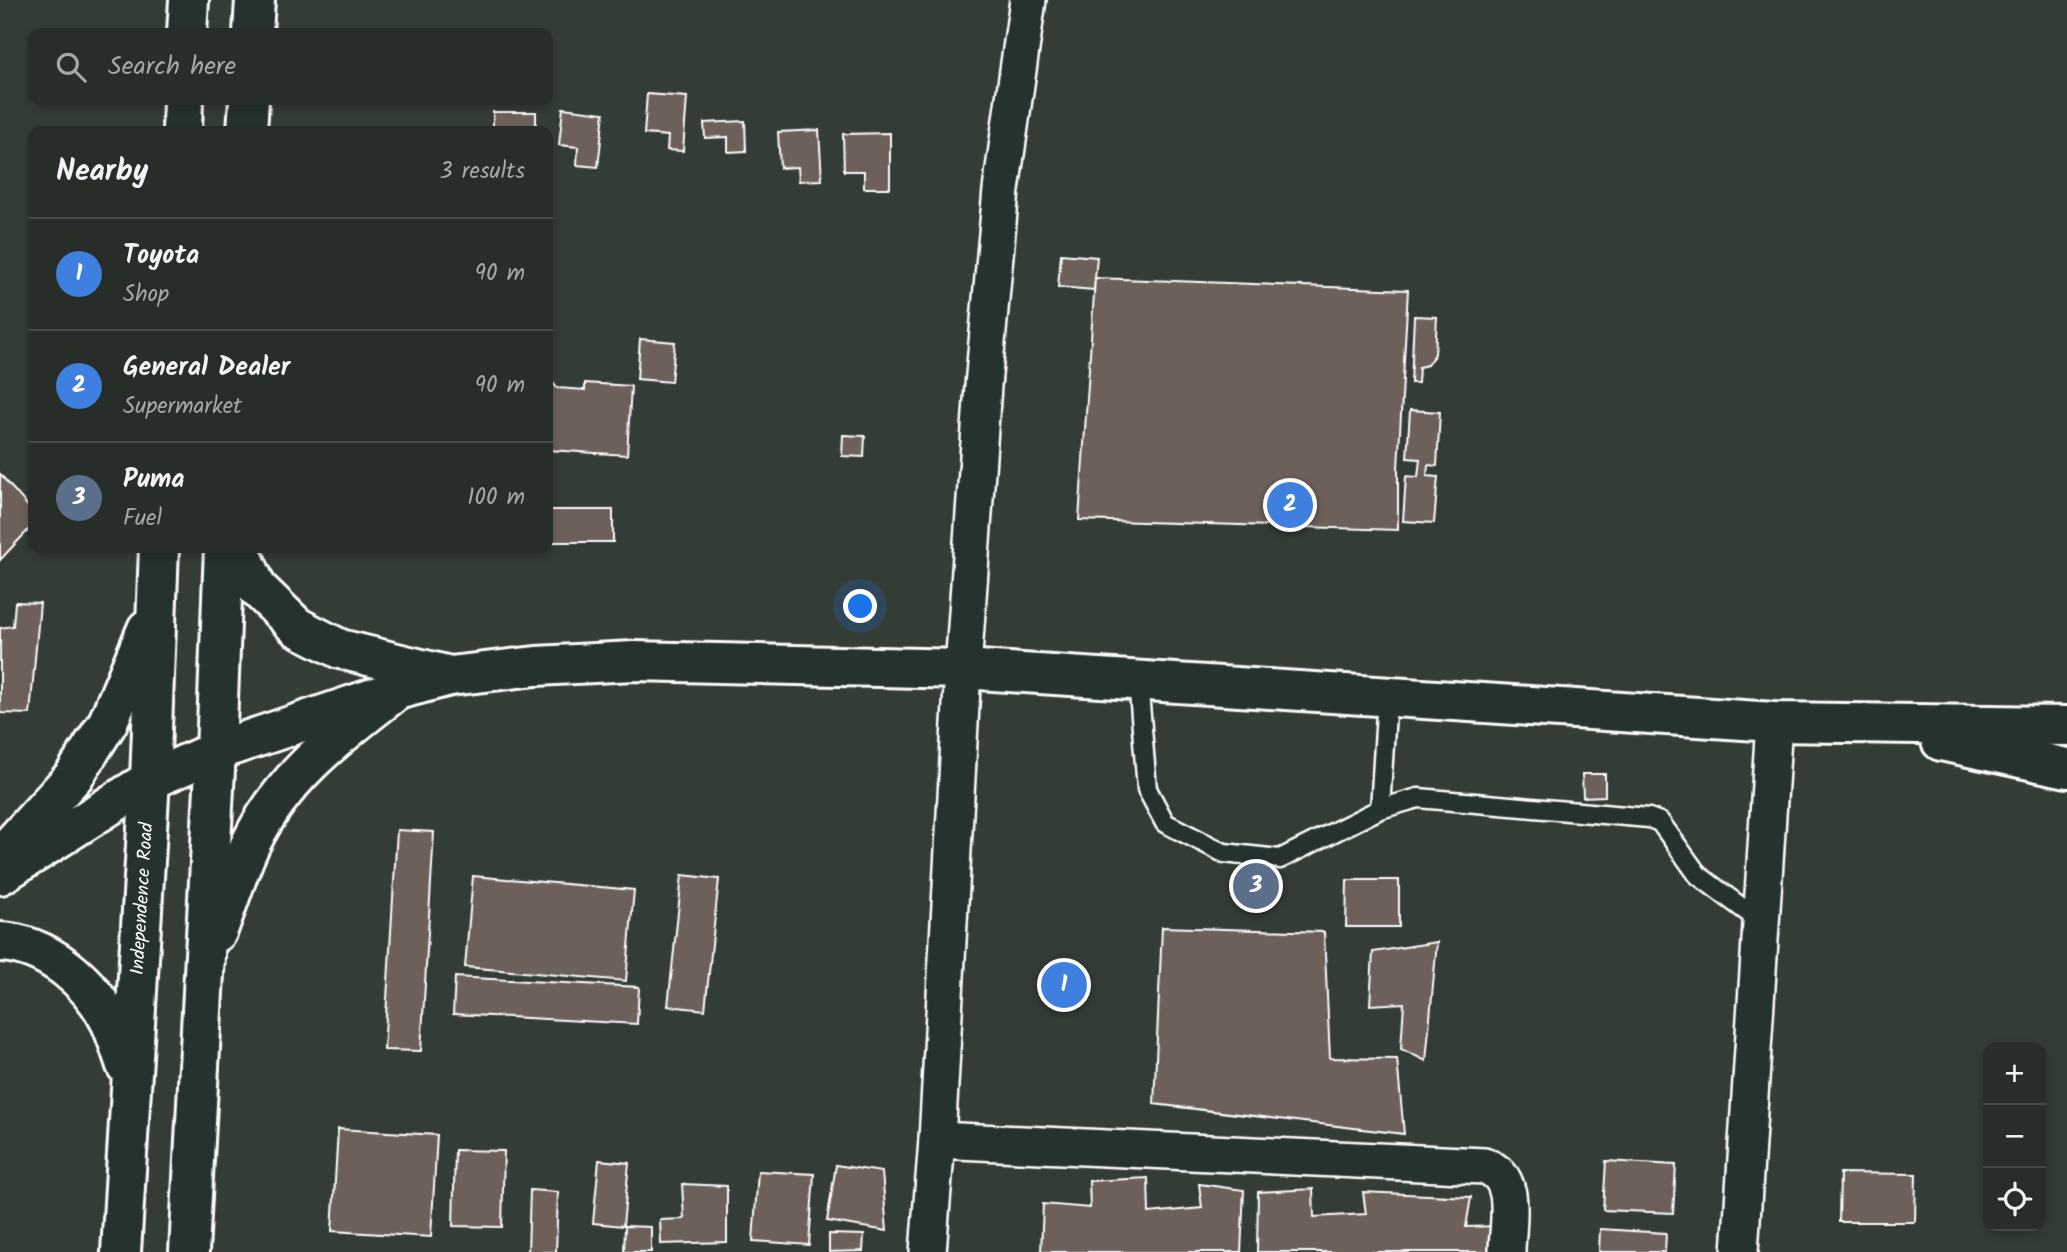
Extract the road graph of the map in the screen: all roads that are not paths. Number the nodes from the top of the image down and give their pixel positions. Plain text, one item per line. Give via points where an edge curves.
1 (189, 0) edge
2 (255, 0) edge
3 (1028, 0) edge
4 (187, 28) edge
5 (253, 28) edge
6 (183, 105) edge
7 (249, 105) edge
8 (182, 126) edge
9 (247, 126) edge
10 (159, 553) edge
11 (224, 553) edge
12 (241, 553) edge
13 (156, 608) junction
14 (963, 669) junction
15 (450, 676) junction
16 (1138, 680) junction
17 (397, 690) junction
18 (1387, 696) junction
19 (1774, 722) junction
20 (1871, 724) junction
21 (2067, 726) edge
22 (216, 751) junction
23 (2067, 768) edge
24 (150, 779) junction
25 (1380, 809) junction
26 (0, 857) edge
27 (0, 875) edge
28 (1761, 922) junction
29 (0, 942) edge
30 (205, 964) junction
31 (131, 1077) junction
32 (937, 1140) junction
33 (121, 1252) edge
34 (189, 1252) edge
35 (928, 1252) edge
36 (1507, 1252) edge
37 (1740, 1252) edge

1 - 4 main road
2 - 5 main road
3 - 14 street via 1000,203
6 - 8 main road
7 - 9 main road
10 - 13 main road, Independence Road
11 - 22 main road
12 - 15 main road via 257,588 297,627 340,649
13 - 24 main road, Independence Road
13 - 26 main road via 108,722 74,776
14 - 15 main road via 634,661
14 - 16 main road
14 - 32 street
15 - 17 main road
16 - 18 main road
16 - 25 lane via 1147,789 1165,823 1179,831 1224,853 1280,859
17 - 22 main road
17 - 30 main road via 321,749 284,790 252,840
18 - 19 main road
18 - 25 lane
19 - 20 main road
19 - 28 street
20 - 21 main road
20 - 23 main road
22 - 24 main road
22 - 30 main road
24 - 27 main road
24 - 31 main road, Independence Road
25 - 28 lane via 1419,798 1650,818 1660,822 1698,875
28 - 37 street
29 - 31 main road via 17,943 55,960 82,982 110,1022
30 - 34 main road
31 - 33 main road, Independence Road
32 - 35 street
32 - 36 street via 1484,1166 1506,1182

